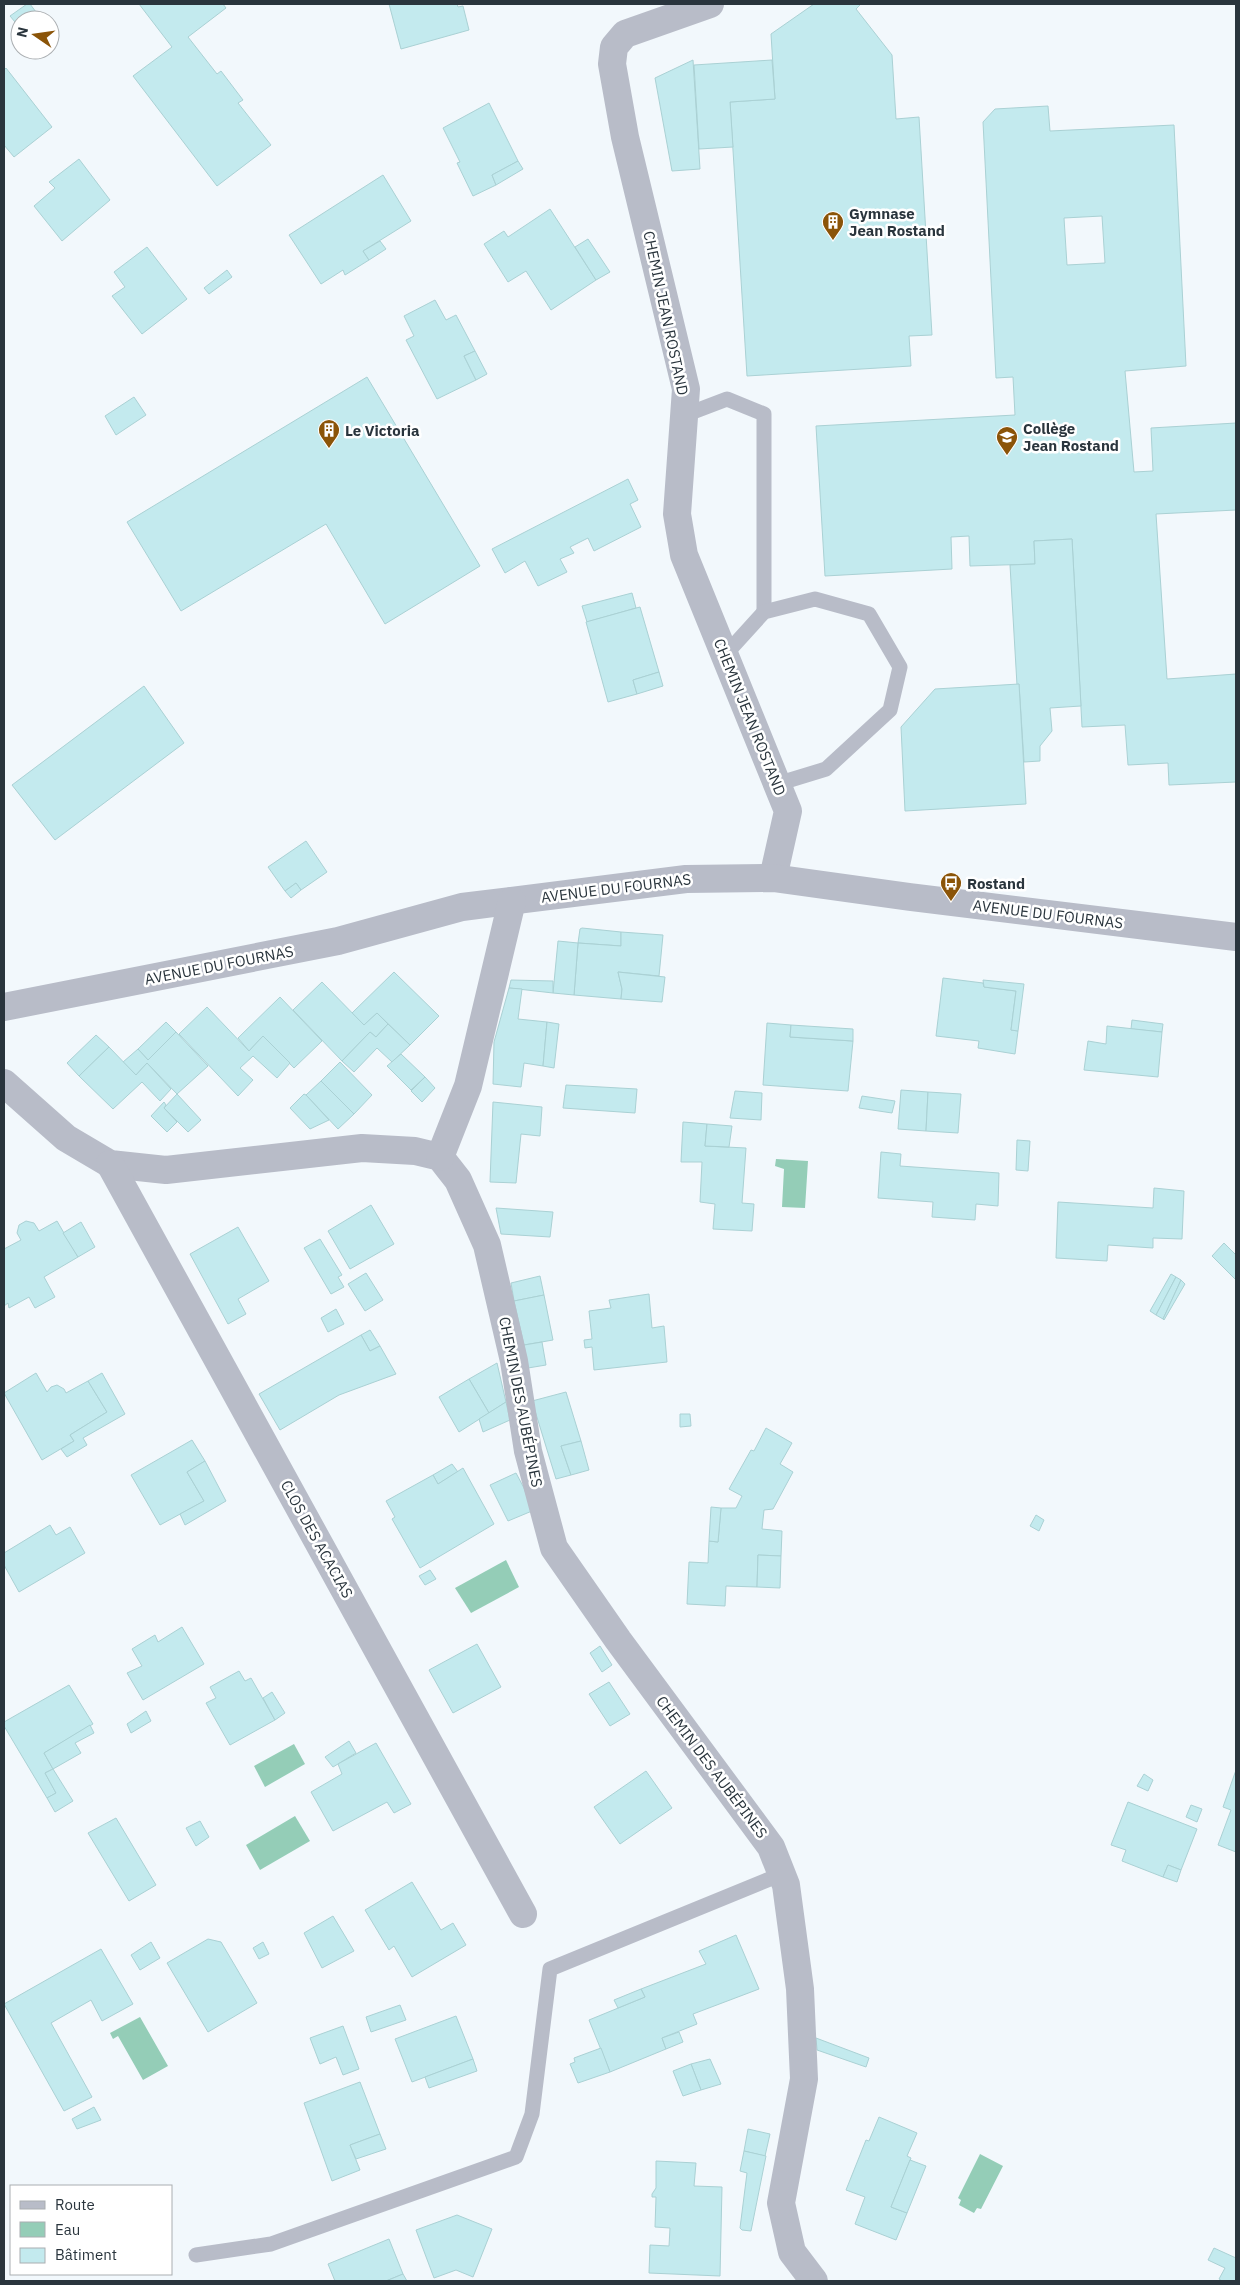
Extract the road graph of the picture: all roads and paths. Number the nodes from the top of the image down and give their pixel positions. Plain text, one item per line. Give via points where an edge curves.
1 (710, 4) edge
2 (685, 415) junction
3 (764, 612) junction
4 (724, 655) junction
5 (777, 784) junction
6 (773, 878) junction
7 (512, 901) junction
8 (1236, 937) edge
9 (4, 1007) edge
10 (4, 1083) edge
11 (440, 1157) junction
12 (110, 1164) junction
13 (782, 1874) junction
14 (523, 1914) dead end
15 (196, 2255) dead end
16 (814, 2281) edge

1 - 2 street, CHEMIN JEAN ROSTAND via 625,34 614,47 612,64 626,137 686,389
2 - 3 lane via 727,399 764,414
2 - 4 street, CHEMIN JEAN ROSTAND via 677,514 684,555
3 - 4 lane
3 - 5 lane via 815,599 869,614 900,667 890,710 826,769
4 - 5 street, CHEMIN JEAN ROSTAND
5 - 6 street, CHEMIN JEAN ROSTAND via 788,811
6 - 7 street, AVENUE DU FOURNAS via 686,879
6 - 8 street, AVENUE DU FOURNAS via 910,898
7 - 9 street, AVENUE DU FOURNAS via 462,907 338,941
7 - 11 street via 468,1086
10 - 12 street via 66,1138
11 - 12 street via 415,1151 362,1148 166,1170
11 - 13 street, CHEMIN DES AUBÉPINES via 458,1180 487,1245 514,1361 528,1451 554,1548 771,1847
12 - 14 street, CLOS DES ACACIAS
13 - 15 lane via 550,1969 532,2114 516,2157 271,2244
13 - 16 street, CHEMIN DES AUBÉPINES via 800,1989 804,2079 781,2203 792,2252

